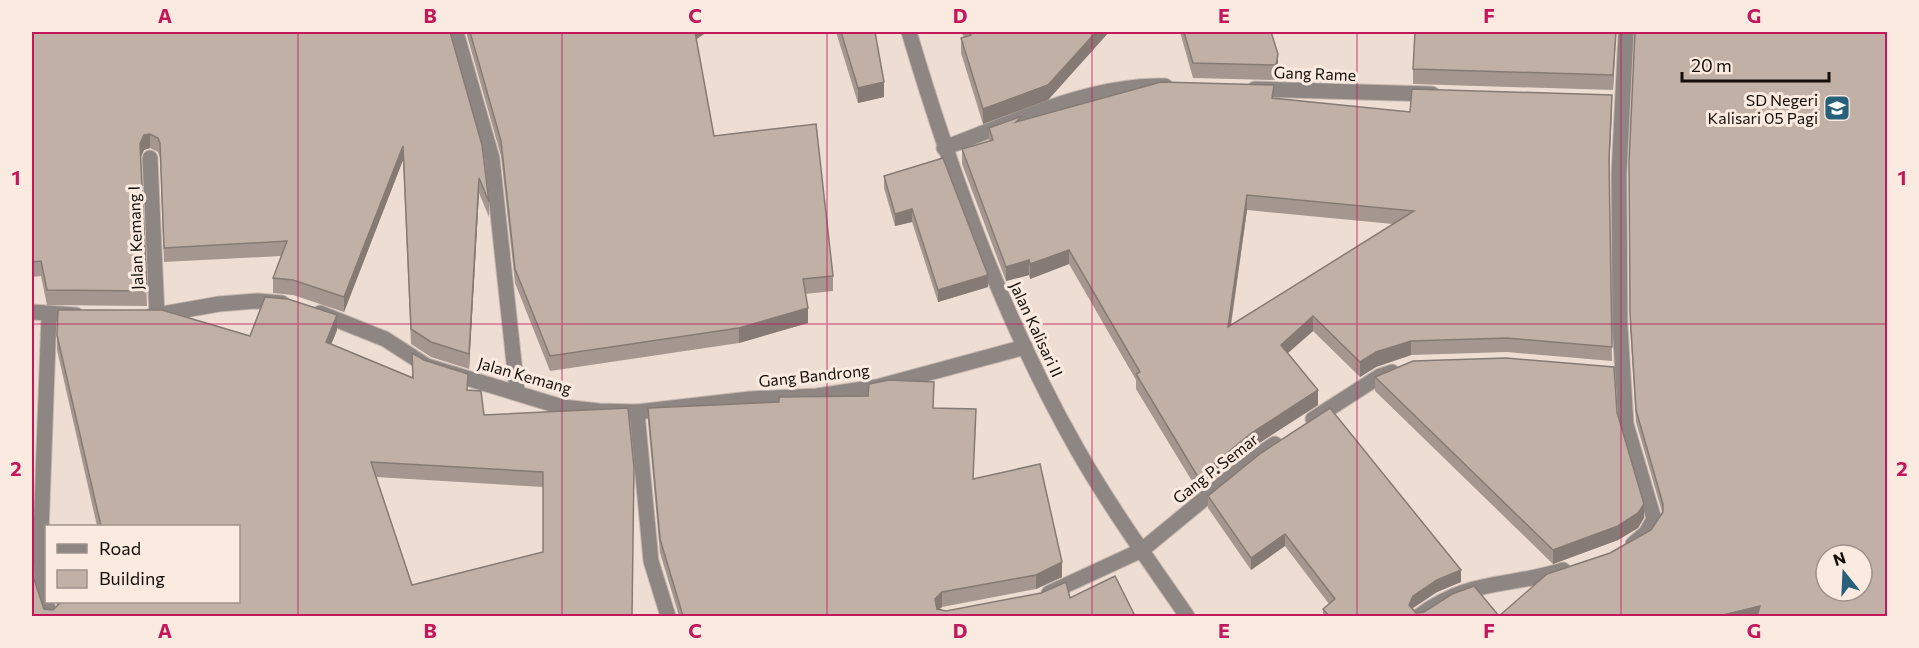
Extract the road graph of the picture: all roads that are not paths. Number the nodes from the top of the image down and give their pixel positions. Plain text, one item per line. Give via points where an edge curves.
1 (456, 32) edge
2 (909, 32) edge
3 (1626, 32) edge
4 (1177, 87) edge
5 (1235, 88) edge
6 (1447, 95) edge
7 (944, 148) junction
8 (150, 158) dead end
9 (32, 312) edge
10 (49, 315) junction
11 (97, 315) edge
12 (133, 316) edge
13 (157, 316) junction
14 (1025, 347) junction
15 (1411, 365) edge
16 (517, 391) junction
17 (637, 412) junction
18 (1303, 426) edge
19 (1284, 438) edge
20 (1142, 550) junction
21 (1617, 551) edge
22 (1577, 566) edge
23 (45, 598) edge
24 (1039, 598) edge
25 (668, 616) edge
26 (1187, 616) edge
27 (1419, 616) edge

1 - 16 street via 492,158
2 - 7 street, Jalan Kalisari II
3 - 21 street via 1617,100 1617,372 1626,424 1654,519 1646,533
4 - 7 street via 1141,86 1098,93
5 - 6 street, Gang Rame
7 - 14 street, Jalan Kalisari II via 979,244
8 - 13 street, Jalan Kemang I
9 - 10 street
10 - 11 street
10 - 23 street via 41,533
12 - 13 street, Jalan Kemang
13 - 16 street, Jalan Kemang via 228,303 290,304 385,339 427,366
14 - 17 street, Gang Bandrong via 894,383 817,396
14 - 20 street, Jalan Kalisari II via 1077,449
15 - 18 street via 1380,376
16 - 17 street, Jalan Kemang via 562,406
17 - 25 street via 651,561
19 - 20 street, Gang P. Semar via 1255,457
20 - 24 street, Gang P. Semar
20 - 26 street, Jalan Kalisari II
22 - 27 street via 1532,580 1494,582 1467,590 1440,601

